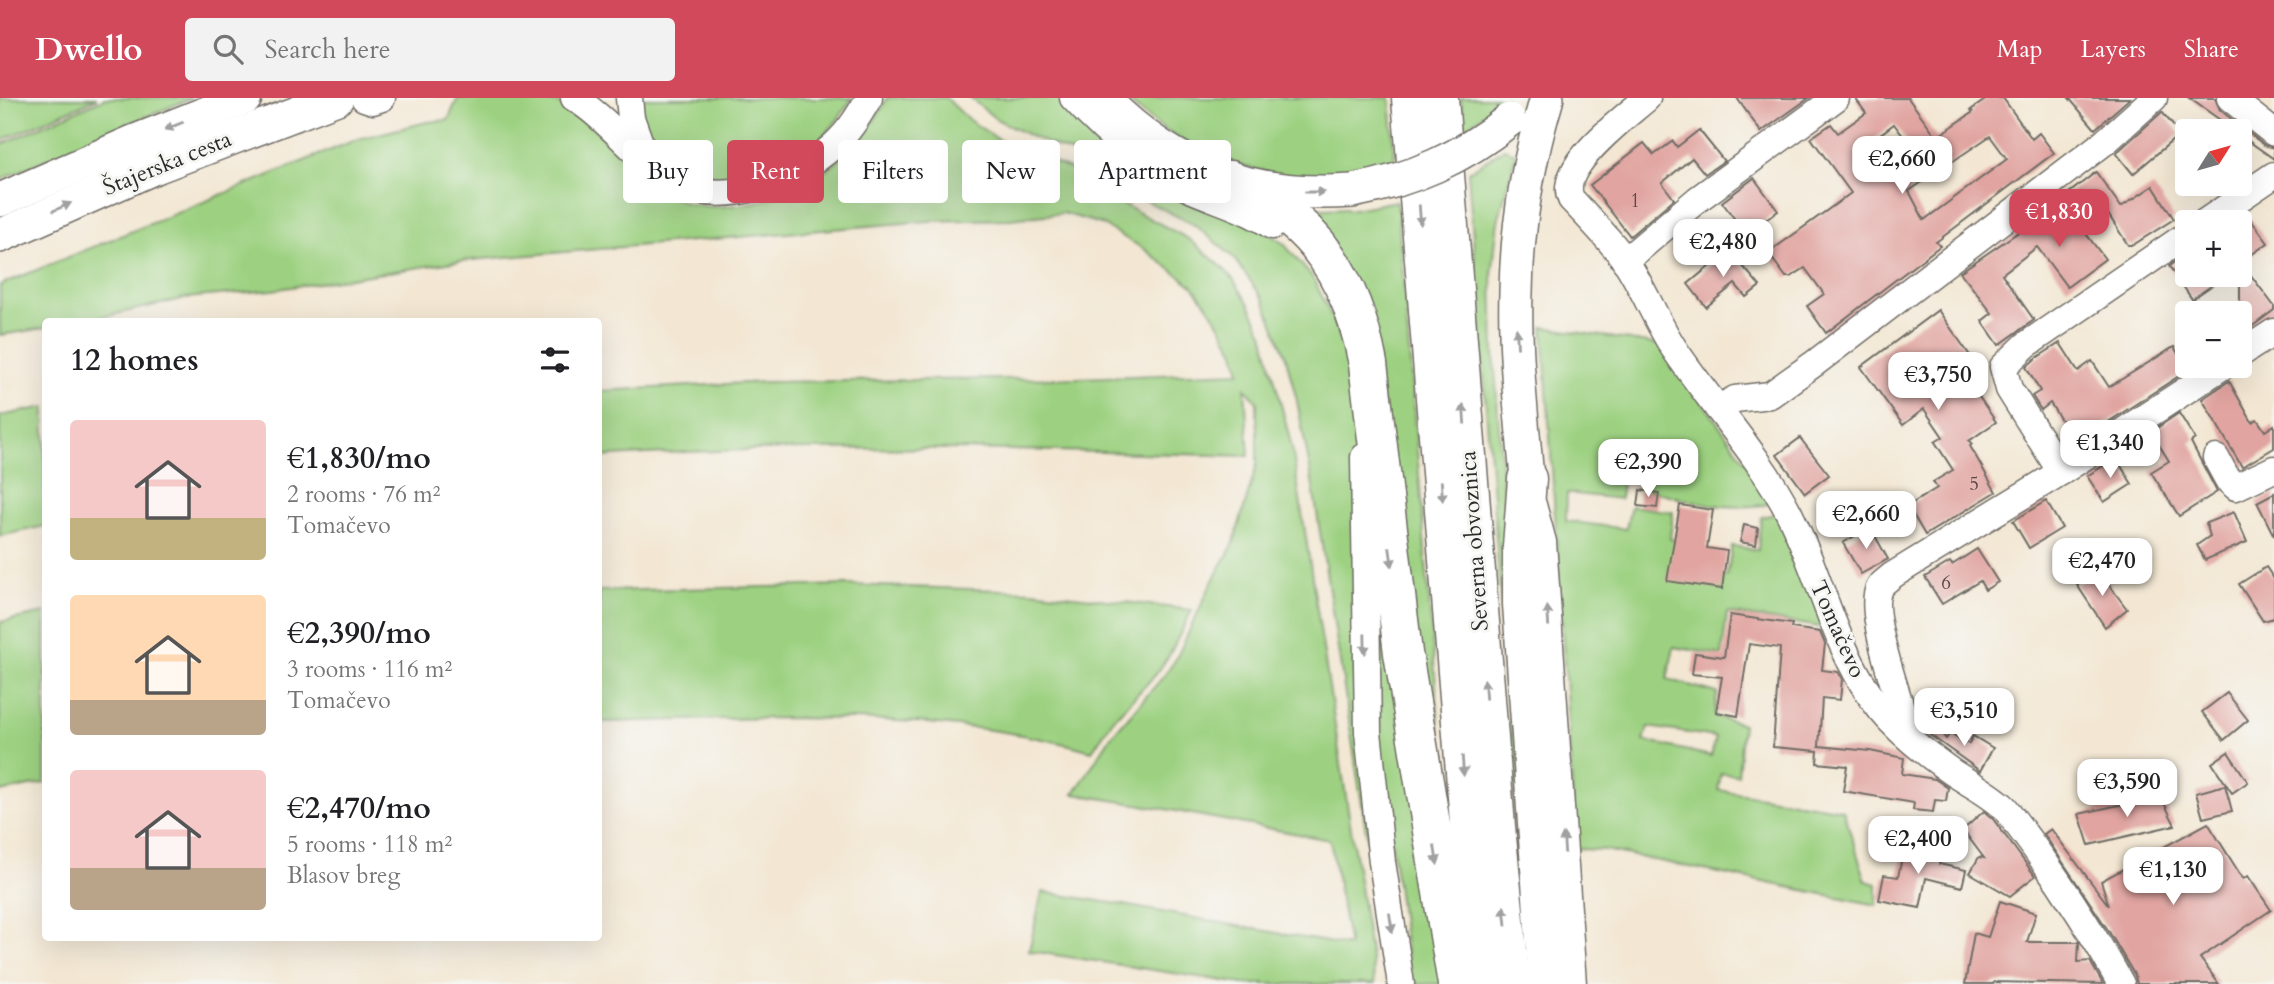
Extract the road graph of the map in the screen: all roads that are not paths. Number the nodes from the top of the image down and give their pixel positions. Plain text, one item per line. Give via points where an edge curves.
1 (337, 98) edge
2 (364, 98) edge
3 (382, 98) edge
4 (574, 98) edge
5 (629, 98) edge
6 (869, 98) edge
7 (1073, 98) edge
8 (1103, 98) edge
9 (1411, 98) edge
10 (1439, 98) edge
11 (1534, 98) edge
12 (1547, 98) edge
13 (1647, 98) edge
14 (1836, 98) edge
15 (2154, 98) edge
16 (2230, 98) edge
17 (241, 99) edge
18 (2274, 133) edge
19 (626, 140) edge
20 (639, 140) edge
21 (1151, 140) edge
22 (2274, 175) edge
23 (1231, 180) edge
24 (1231, 181) edge
25 (713, 192) edge
26 (0, 200) edge
27 (2223, 210) edge
28 (0, 236) edge
29 (2175, 243) edge
30 (1625, 261) junction
31 (2274, 332) edge
32 (2252, 346) edge
33 (2205, 378) edge
34 (1718, 409) junction
35 (2216, 458) dead end
36 (2274, 469) edge
37 (2062, 472) junction
38 (1527, 479) junction
39 (1911, 740) junction
40 (1401, 984) edge
41 (1457, 984) edge
42 (1482, 984) edge
43 (1511, 984) edge
44 (1548, 984) edge
45 (1573, 984) edge
46 (2121, 984) edge

28 -> 1 main road, Štajerska cesta via 153,168
2 - 3 street
4 - 19 street
5 - 20 street
6 - 25 street via 846,133 824,153 753,188
7 -> 40 street via 1139,159 1185,187 1250,212 1284,235 1324,279 1347,331 1364,425 1368,732
8 - 21 main road
9 -> 42 highway, Severna obvoznica
43 -> 10 highway, Severna obvoznica
23 -> 11 main road, bridge via 1294,192 1352,191 1389,184 1464,153
38 -> 12 main road via 1516,267 1525,189
13 - 30 street, Tomačevo via 1587,153 1568,186 1571,199
14 - 30 street via 1698,199
15 - 34 street via 2106,141 1815,363 1770,395 1735,399
16 - 18 street
17 -> 26 main road, Štajerska cesta
22 - 27 street
24 -> 41 highway via 1294,220 1314,240 1343,282 1363,334 1403,653
29 - 37 street via 2026,345 2003,367 2008,389
30 - 34 street, Tomačevo via 1673,345
31 - 32 street
33 - 37 street
34 - 39 street, Tomačevo via 1787,510 1839,640 1861,682
35 - 36 street via 2236,487
37 - 39 street via 1893,575 1877,592 1881,636
38 - 44 highway via 1522,604
45 -> 38 street via 1543,542
39 - 46 street, Tomačevo via 2005,808 2068,895

